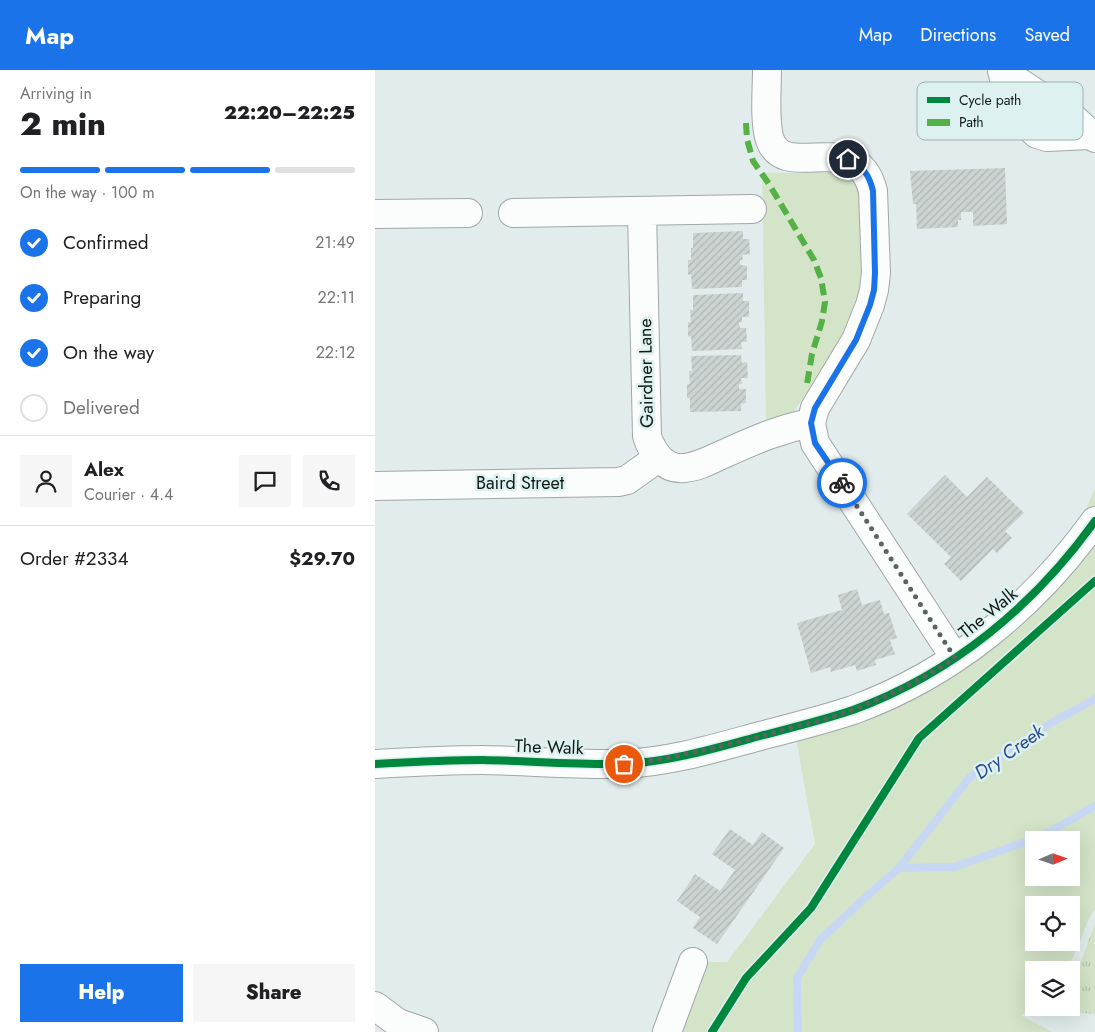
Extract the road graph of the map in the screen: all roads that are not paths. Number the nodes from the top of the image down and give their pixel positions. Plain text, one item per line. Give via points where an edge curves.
1 (767, 70) edge
2 (1002, 70) edge
3 (1020, 82) edge
4 (1083, 127) edge
5 (1093, 136) edge
6 (752, 209) dead end
7 (641, 211) junction
8 (468, 213) dead end
9 (513, 213) dead end
10 (375, 214) edge
11 (811, 423) junction
12 (658, 458) junction
13 (375, 486) edge
14 (1095, 521) edge
15 (955, 658) junction
16 (375, 764) edge
17 (693, 962) dead end
18 (375, 1006) edge
19 (423, 1032) edge
20 (667, 1032) edge

1 - 11 street via 768,131 770,142 777,151 787,157 848,159 862,167 873,191 875,273 870,305 856,340 815,408
2 - 3 street
4 - 5 street
6 - 7 street
7 - 9 street
7 - 12 street, Gairdner Lane via 647,436
8 - 10 street
11 - 12 street via 786,428 684,468 675,468
11 - 15 street via 815,443
12 - 13 street, Baird Street via 627,480 618,482
14 - 15 street, The Walk via 1033,596
15 - 16 street, The Walk via 906,686 825,719 655,761 587,764 480,760
17 - 20 street
18 - 19 street via 398,1023

